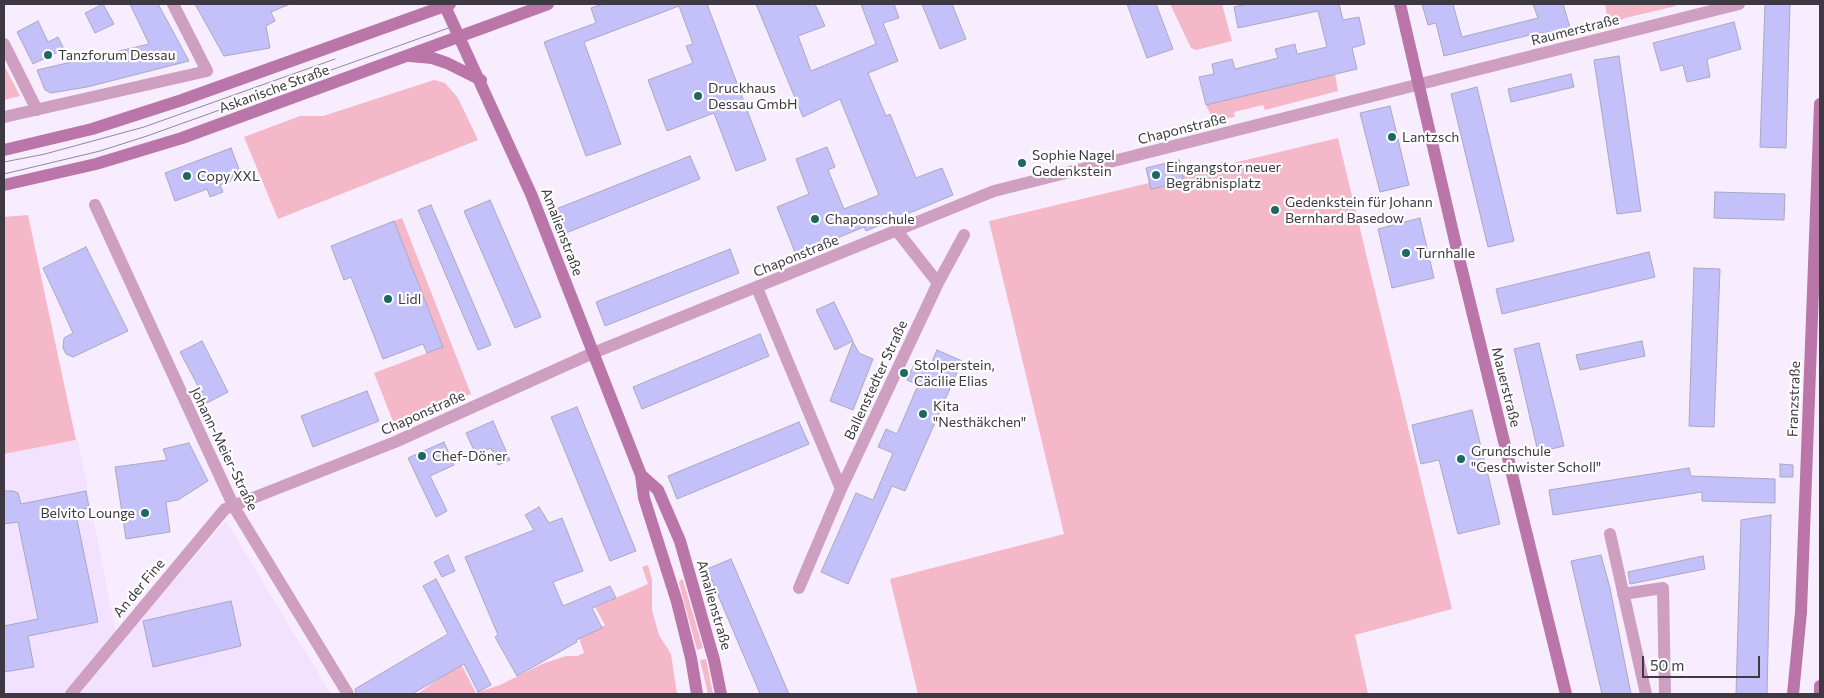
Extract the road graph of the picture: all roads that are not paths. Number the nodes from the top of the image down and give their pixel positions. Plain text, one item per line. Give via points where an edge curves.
1 (173, 4) edge
2 (446, 4) edge
3 (548, 4) edge
4 (1400, 4) edge
5 (1739, 4) edge
6 (460, 37) junction
7 (4, 44) edge
8 (409, 56) junction
9 (480, 80) junction
10 (1420, 86) junction
11 (1820, 104) edge
12 (37, 110) junction
13 (4, 117) edge
14 (4, 150) edge
15 (4, 185) edge
16 (95, 205) dead end
17 (897, 231) junction
18 (964, 235) dead end
19 (938, 283) junction
20 (758, 288) junction
21 (593, 353) junction
22 (641, 476) junction
23 (841, 489) junction
24 (234, 507) junction
25 (1610, 534) dead end
26 (799, 588) dead end
27 (1623, 594) junction
28 (1820, 686) edge
29 (71, 694) edge
30 (348, 694) edge
31 (697, 694) edge
32 (721, 694) edge
33 (1566, 694) edge
34 (1646, 694) edge
35 (1665, 694) edge
36 (1793, 694) edge
37 (1820, 694) edge

1 - 12 street via 207,71
2 - 6 main road, Amalienstraße
2 - 14 main road, Askanische Straße via 92,130
3 - 6 main road, Askanische Straße
4 - 10 main road, Mauerstraße
5 - 10 street, Raumerstraße
6 - 8 main road, Askanische Straße
6 - 9 main road, Amalienstraße
7 - 12 street
8 - 9 main road via 447,63
8 - 15 main road, Askanische Straße via 182,138 96,164
9 - 21 main road, Amalienstraße via 532,194
10 - 17 street, Chaponstraße via 998,190
10 - 33 main road, Mauerstraße
11 - 36 main road, Franzstraße via 1801,612
12 - 13 street
16 - 24 street, Johann-Meier-Straße
17 - 19 street
17 - 20 street, Chaponstraße
18 - 19 street, Ballenstedter Straße
19 - 23 street, Ballenstedter Straße
20 - 21 street, Chaponstraße
20 - 23 street
21 - 22 main road, Amalienstraße
21 - 24 street, Chaponstraße via 395,442
22 - 31 main road, Amalienstraße via 644,498 679,611
22 - 32 main road, Amalienstraße via 658,490 680,541
23 - 26 street, Ballenstedter Straße
24 - 29 street, An der Fine via 225,509
24 - 30 street, Johann-Meier-Straße
25 - 27 street
27 - 34 street
27 - 35 street via 1663,588
28 - 37 main road

